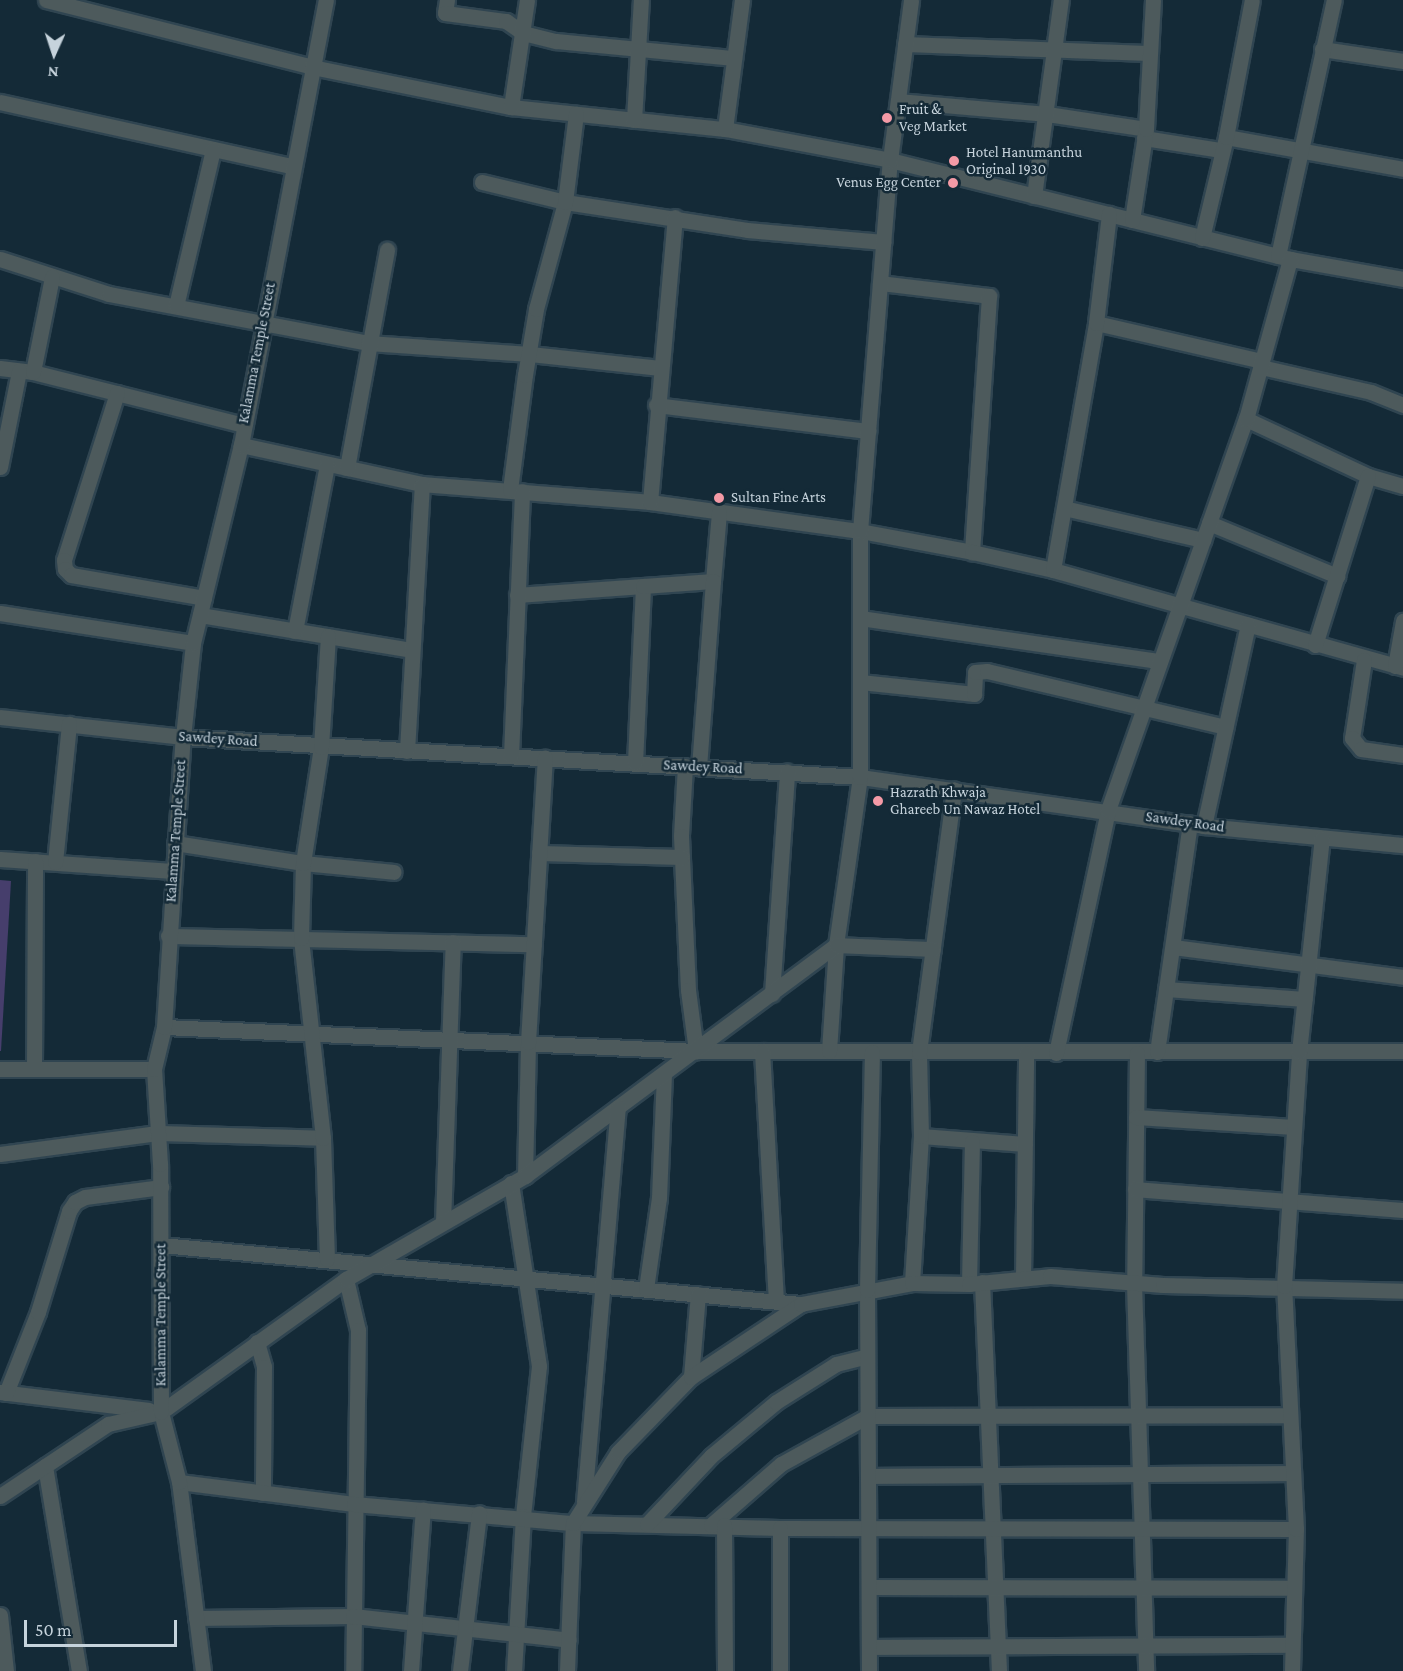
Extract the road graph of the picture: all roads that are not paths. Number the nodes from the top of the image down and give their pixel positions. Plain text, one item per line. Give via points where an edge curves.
1 (46, 0) edge
2 (326, 0) edge
3 (447, 0) edge
4 (527, 0) edge
5 (640, 0) edge
6 (742, 0) edge
7 (911, 0) edge
8 (1061, 0) edge
9 (1153, 0) edge
10 (1252, 0) edge
11 (1334, 0) edge
12 (104, 7) edge
13 (523, 33) junction
14 (905, 44) junction
15 (1055, 48) junction
16 (1322, 49) junction
17 (637, 50) junction
18 (1148, 53) junction
19 (734, 58) junction
20 (1403, 61) edge
21 (312, 68) junction
22 (898, 101) junction
23 (0, 102) edge
24 (511, 107) junction
25 (576, 114) junction
26 (1047, 114) junction
27 (634, 120) junction
28 (725, 129) junction
29 (1145, 134) junction
30 (1224, 143) junction
31 (213, 149) junction
32 (1299, 149) junction
33 (890, 160) junction
34 (292, 166) junction
35 (1403, 169) edge
36 (482, 182) dead end
37 (1034, 196) junction
38 (565, 202) junction
39 (1109, 214) junction
40 (675, 218) junction
41 (1132, 220) junction
42 (1202, 238) junction
43 (883, 242) junction
44 (387, 250) dead end
45 (1284, 258) junction
46 (0, 259) edge
47 (52, 277) junction
48 (1403, 279) edge
49 (880, 283) junction
50 (176, 306) junction
51 (264, 322) junction
52 (1096, 323) junction
53 (368, 343) junction
54 (530, 354) junction
55 (1261, 364) junction
56 (0, 368) edge
57 (660, 368) junction
58 (26, 371) junction
59 (117, 393) junction
60 (656, 405) junction
61 (1403, 405) edge
62 (1246, 419) junction
63 (244, 425) junction
64 (868, 431) junction
65 (241, 445) junction
66 (1, 460) edge
67 (327, 465) junction
68 (347, 468) junction
69 (1368, 476) junction
70 (422, 484) junction
71 (1403, 486) edge
72 (516, 490) junction
73 (650, 502) junction
74 (1064, 508) junction
75 (719, 512) junction
76 (1209, 523) junction
77 (860, 531) junction
78 (1203, 540) junction
79 (972, 552) junction
80 (1053, 570) junction
81 (1337, 576) junction
82 (713, 581) junction
83 (643, 586) junction
84 (517, 595) junction
85 (204, 598) junction
86 (1179, 606) junction
87 (0, 613) edge
88 (200, 615) junction
89 (860, 618) junction
90 (1403, 621) edge
91 (1248, 626) junction
92 (295, 631) junction
93 (328, 636) junction
94 (194, 643) junction
95 (1315, 645) junction
96 (411, 650) junction
97 (1364, 660) junction
98 (1160, 661) junction
99 (1399, 667) edge
100 (860, 682) junction
101 (1143, 710) junction
102 (0, 717) edge
103 (69, 724) junction
104 (1226, 727) junction
105 (183, 737) junction
106 (321, 747) junction
107 (407, 751) junction
108 (1403, 754) edge
109 (511, 756) junction
110 (545, 758) junction
111 (635, 764) junction
112 (692, 767) junction
113 (787, 772) junction
114 (860, 777) junction
115 (954, 789) junction
116 (1108, 810) junction
117 (1197, 824) junction
118 (1322, 838) junction
119 (175, 843) junction
120 (1403, 845) edge
121 (539, 853) junction
122 (682, 857) junction
123 (0, 859) edge
124 (35, 861) junction
125 (55, 862) junction
126 (303, 863) junction
127 (173, 871) junction
128 (394, 872) dead end
129 (168, 936) junction
130 (302, 938) junction
131 (453, 942) junction
132 (534, 944) junction
133 (836, 945) junction
134 (1173, 947) junction
135 (933, 949) junction
136 (1308, 967) junction
137 (1403, 977) edge
138 (1166, 989) junction
139 (772, 994) junction
140 (1305, 999) junction
141 (164, 1027) junction
142 (310, 1033) junction
143 (450, 1039) junction
144 (528, 1042) junction
145 (696, 1051) junction
146 (762, 1051) junction
147 (1403, 1051) edge
148 (830, 1052) junction
149 (872, 1052) junction
150 (919, 1052) junction
151 (1157, 1052) junction
152 (1299, 1052) junction
153 (1026, 1053) junction
154 (1056, 1053) junction
155 (1137, 1053) junction
156 (34, 1068) junction
157 (0, 1069) edge
158 (154, 1069) junction
159 (664, 1074) junction
160 (618, 1107) junction
161 (1136, 1117) junction
162 (1294, 1127) junction
163 (159, 1133) junction
164 (921, 1136) junction
165 (323, 1138) junction
166 (972, 1142) junction
167 (1025, 1144) junction
168 (0, 1154) edge
169 (518, 1180) junction
170 (161, 1187) junction
171 (1135, 1189) junction
172 (1290, 1200) junction
173 (1403, 1210) edge
174 (443, 1222) junction
175 (161, 1245) junction
176 (327, 1259) junction
177 (372, 1263) junction
178 (525, 1278) junction
179 (1023, 1278) junction
180 (346, 1279) junction
181 (912, 1283) junction
182 (975, 1283) junction
183 (1134, 1283) junction
184 (601, 1285) junction
185 (1284, 1287) junction
186 (646, 1289) junction
187 (867, 1290) junction
188 (1403, 1291) edge
189 (698, 1294) junction
190 (776, 1302) junction
191 (801, 1304) junction
192 (257, 1342) junction
193 (867, 1356) junction
194 (691, 1377) junction
195 (3, 1393) edge
196 (161, 1412) junction
197 (988, 1415) junction
198 (1139, 1415) junction
199 (1289, 1415) junction
200 (868, 1416) junction
201 (45, 1467) junction
202 (1291, 1473) junction
203 (1142, 1474) junction
204 (990, 1475) junction
205 (868, 1476) junction
206 (179, 1482) junction
207 (263, 1492) junction
208 (0, 1496) edge
209 (354, 1504) junction
210 (584, 1506) junction
211 (423, 1509) junction
212 (479, 1513) junction
213 (523, 1516) junction
214 (573, 1523) junction
215 (647, 1524) junction
216 (717, 1525) junction
217 (871, 1526) junction
218 (780, 1528) junction
219 (993, 1528) junction
220 (1296, 1529) junction
221 (1144, 1530) junction
222 (869, 1587) junction
223 (995, 1588) junction
224 (1145, 1588) junction
225 (1292, 1588) junction
226 (0, 1615) edge
227 (353, 1616) junction
228 (196, 1618) junction
229 (415, 1622) junction
230 (465, 1627) junction
231 (517, 1633) junction
232 (569, 1641) junction
233 (1146, 1645) junction
234 (1292, 1645) junction
235 (998, 1646) junction
236 (869, 1647) junction
237 (6, 1671) edge
238 (79, 1671) edge
239 (203, 1671) edge
240 (353, 1671) edge
241 (411, 1671) edge
242 (460, 1671) edge
243 (514, 1671) edge
244 (567, 1671) edge
245 (725, 1671) edge
246 (780, 1671) edge
247 (869, 1671) edge
248 (999, 1671) edge
249 (1146, 1671) edge
250 (1292, 1671) edge

1 - 12 street
2 - 21 street, Kalamma Temple Street
3 - 13 street via 445,13 506,21
4 - 13 street
5 - 17 street
6 - 19 street
7 - 14 street
8 - 15 street
9 - 18 street
10 - 30 street
11 - 16 street
12 - 21 street
13 - 17 street via 556,41
13 - 24 street
14 - 15 street
14 - 22 street
15 - 18 street
15 - 26 street
16 - 20 street
16 - 32 street
17 - 19 street
17 - 27 street
18 - 29 street
19 - 28 street
21 - 24 street
21 - 34 street, Kalamma Temple Street
22 - 26 street
22 - 33 street
23 - 31 street
24 - 25 street
25 - 27 street
25 - 38 street
26 - 29 street
26 - 37 street
27 - 28 street
28 - 33 street
29 - 30 street
29 - 41 street
30 - 32 street
30 - 42 street
31 - 34 street
31 - 50 street
32 - 35 street
32 - 45 street
33 - 37 street
33 - 43 street
34 - 51 street, Kalamma Temple Street
36 - 38 street
37 - 39 street
38 - 40 street
38 - 54 street via 536,309
39 - 41 street
39 - 52 street
40 - 43 street via 747,230
40 - 57 street
41 - 42 street
42 - 45 street
43 - 49 street
44 - 53 street
45 - 48 street
45 - 55 street
46 - 47 street
47 - 50 street via 109,294
47 - 58 street
49 - 64 street
49 - 79 street via 988,296
50 - 51 street
51 - 53 street
51 - 63 street, Kalamma Temple Street
52 - 55 street
52 - 74 street
53 - 54 street
53 - 68 street
54 - 57 street
54 - 72 street via 516,424
55 - 61 street via 1371,392
55 - 62 street
56 - 58 street
57 - 60 street
58 - 59 street
58 - 66 street
59 - 63 street
59 - 85 street via 64,560 65,569 71,575
60 - 64 street
60 - 73 street
62 - 69 street
62 - 76 street
63 - 65 street, Kalamma Temple Street
64 - 77 street
65 - 67 street
65 - 85 street, Kalamma Temple Street
67 - 68 street
67 - 92 street
68 - 70 street
69 - 71 street
69 - 81 street
70 - 72 street
70 - 96 street
72 - 73 street
72 - 84 street
73 - 75 street
74 - 78 street
74 - 80 street
75 - 77 street
75 - 82 street
76 - 78 street
76 - 81 street
77 - 79 street
77 - 89 street
78 - 86 street
79 - 80 street
80 - 86 street
81 - 95 street
82 - 83 street
82 - 112 street
83 - 84 street
83 - 111 street
84 - 109 street
85 - 88 street, Kalamma Temple Street
86 - 91 street
86 - 98 street
87 - 94 street
88 - 92 street
88 - 94 street, Kalamma Temple Street
89 - 98 street
89 - 100 street
90 - 99 street
91 - 95 street
91 - 104 street
92 - 93 street
93 - 96 street
93 - 106 street
94 - 105 street, Kalamma Temple Street
95 - 97 street
96 - 107 street
97 - 99 street
97 - 108 street via 1352,738 1361,749
98 - 101 street
100 - 101 street via 974,694 975,672 987,671
100 - 114 street
101 - 104 street via 1165,711
101 - 116 street
102 - 103 street, Sawdey Road
103 - 105 street, Sawdey Road
103 - 125 street
104 - 117 street
105 - 106 street, Sawdey Road
105 - 119 street, Kalamma Temple Street
106 - 107 street, Sawdey Road
106 - 126 street
107 - 109 street, Sawdey Road
109 - 110 street, Sawdey Road
110 - 111 street, Sawdey Road
110 - 121 street
111 - 112 street, Sawdey Road
112 - 113 street, Sawdey Road
112 - 122 street
113 - 114 street, Sawdey Road
113 - 139 street
114 - 115 street, Sawdey Road
114 - 133 street
115 - 116 street, Sawdey Road
115 - 135 street
116 - 117 street, Sawdey Road
116 - 154 street
117 - 118 street, Sawdey Road
117 - 134 street
118 - 120 street, Sawdey Road
118 - 136 street
119 - 126 street
119 - 127 street, Kalamma Temple Street
121 - 122 street
121 - 132 street
122 - 145 street via 688,990
123 - 124 street
124 - 125 street
124 - 156 street
125 - 127 street
126 - 128 street
126 - 130 street
127 - 129 street, Kalamma Temple Street
129 - 130 street
129 - 141 street, Kalamma Temple Street
130 - 131 street
130 - 142 street
131 - 132 street
131 - 143 street
132 - 144 street
133 - 135 street
133 - 139 street
133 - 148 street
134 - 136 street
134 - 138 street
135 - 150 street
136 - 137 street
136 - 140 street
138 - 140 street
138 - 151 street
139 - 145 street
140 - 152 street
141 - 142 street
141 - 158 street, Kalamma Temple Street
142 - 143 street
142 - 165 street
143 - 144 street
143 - 174 street
144 - 145 street
144 - 169 street
145 - 146 street
145 - 159 street
146 - 148 street
146 - 190 street
147 - 152 street
148 - 149 street
149 - 150 street
149 - 187 street
150 - 153 street
150 - 164 street
151 - 152 street
151 - 155 street
152 - 162 street
153 - 154 street
153 - 167 street
154 - 155 street
155 - 161 street
156 - 157 street
156 - 158 street
158 - 163 street, Kalamma Temple Street
159 - 160 street
159 - 186 street via 659,1198
160 - 169 street
160 - 184 street
161 - 162 street
161 - 171 street
162 - 172 street
163 - 165 street
163 - 168 street
163 - 170 street, Kalamma Temple Street
164 - 166 street
164 - 181 street
165 - 176 street
166 - 167 street
166 - 182 street
167 - 179 street
169 - 174 street
169 - 178 street
170 - 175 street, Kalamma Temple Street
170 - 195 street via 85,1197 75,1202 38,1311
171 - 172 street
171 - 183 street
172 - 173 street
172 - 185 street
174 - 177 street
175 - 176 street
175 - 196 street, Kalamma Temple Street
176 - 177 street
177 - 178 street
177 - 180 street
178 - 184 street
178 - 213 street via 538,1366
179 - 182 street
179 - 183 street
180 - 192 street
180 - 209 street via 358,1330
181 - 182 street
181 - 187 street
182 - 197 street
183 - 185 street
183 - 198 street
184 - 186 street
184 - 210 street
185 - 188 street
185 - 199 street
186 - 189 street
187 - 191 street
187 - 193 street
189 - 190 street
189 - 194 street
190 - 191 street
191 - 194 street
192 - 196 street
192 - 207 street via 264,1367
193 - 200 street
193 - 215 street via 836,1364 776,1402 711,1456
194 - 210 street via 618,1452
195 - 196 street
196 - 201 street via 108,1424
196 - 206 street, Kalamma Temple Street
197 - 198 street
197 - 200 street
197 - 204 street
198 - 199 street
198 - 203 street
199 - 202 street
200 - 205 street
200 - 216 street via 781,1464
201 - 208 street
201 - 238 street
202 - 203 street
202 - 220 street
203 - 204 street
203 - 221 street
204 - 205 street
204 - 219 street
205 - 217 street
206 - 207 street
206 - 228 street, Kalamma Temple Street
207 - 209 street
209 - 211 street
209 - 227 street
210 - 214 street
211 - 212 street
211 - 229 street
212 - 213 street
212 - 230 street
213 - 214 street
213 - 231 street
214 - 215 street
214 - 232 street
215 - 216 street
216 - 218 street
216 - 245 street
217 - 218 street
217 - 219 street
217 - 222 street
218 - 246 street
219 - 221 street
219 - 223 street
220 - 221 street
220 - 225 street
221 - 224 street
222 - 223 street
222 - 236 street
223 - 224 street
223 - 235 street
224 - 225 street
224 - 233 street
225 - 234 street
226 - 237 street
227 - 228 street
227 - 229 street
227 - 240 street
228 - 239 street, Kalamma Temple Street
229 - 230 street
229 - 241 street
230 - 231 street
230 - 242 street
231 - 232 street
231 - 243 street
232 - 244 street
233 - 234 street
233 - 235 street
233 - 249 street
234 - 250 street
235 - 236 street
235 - 248 street
236 - 247 street

